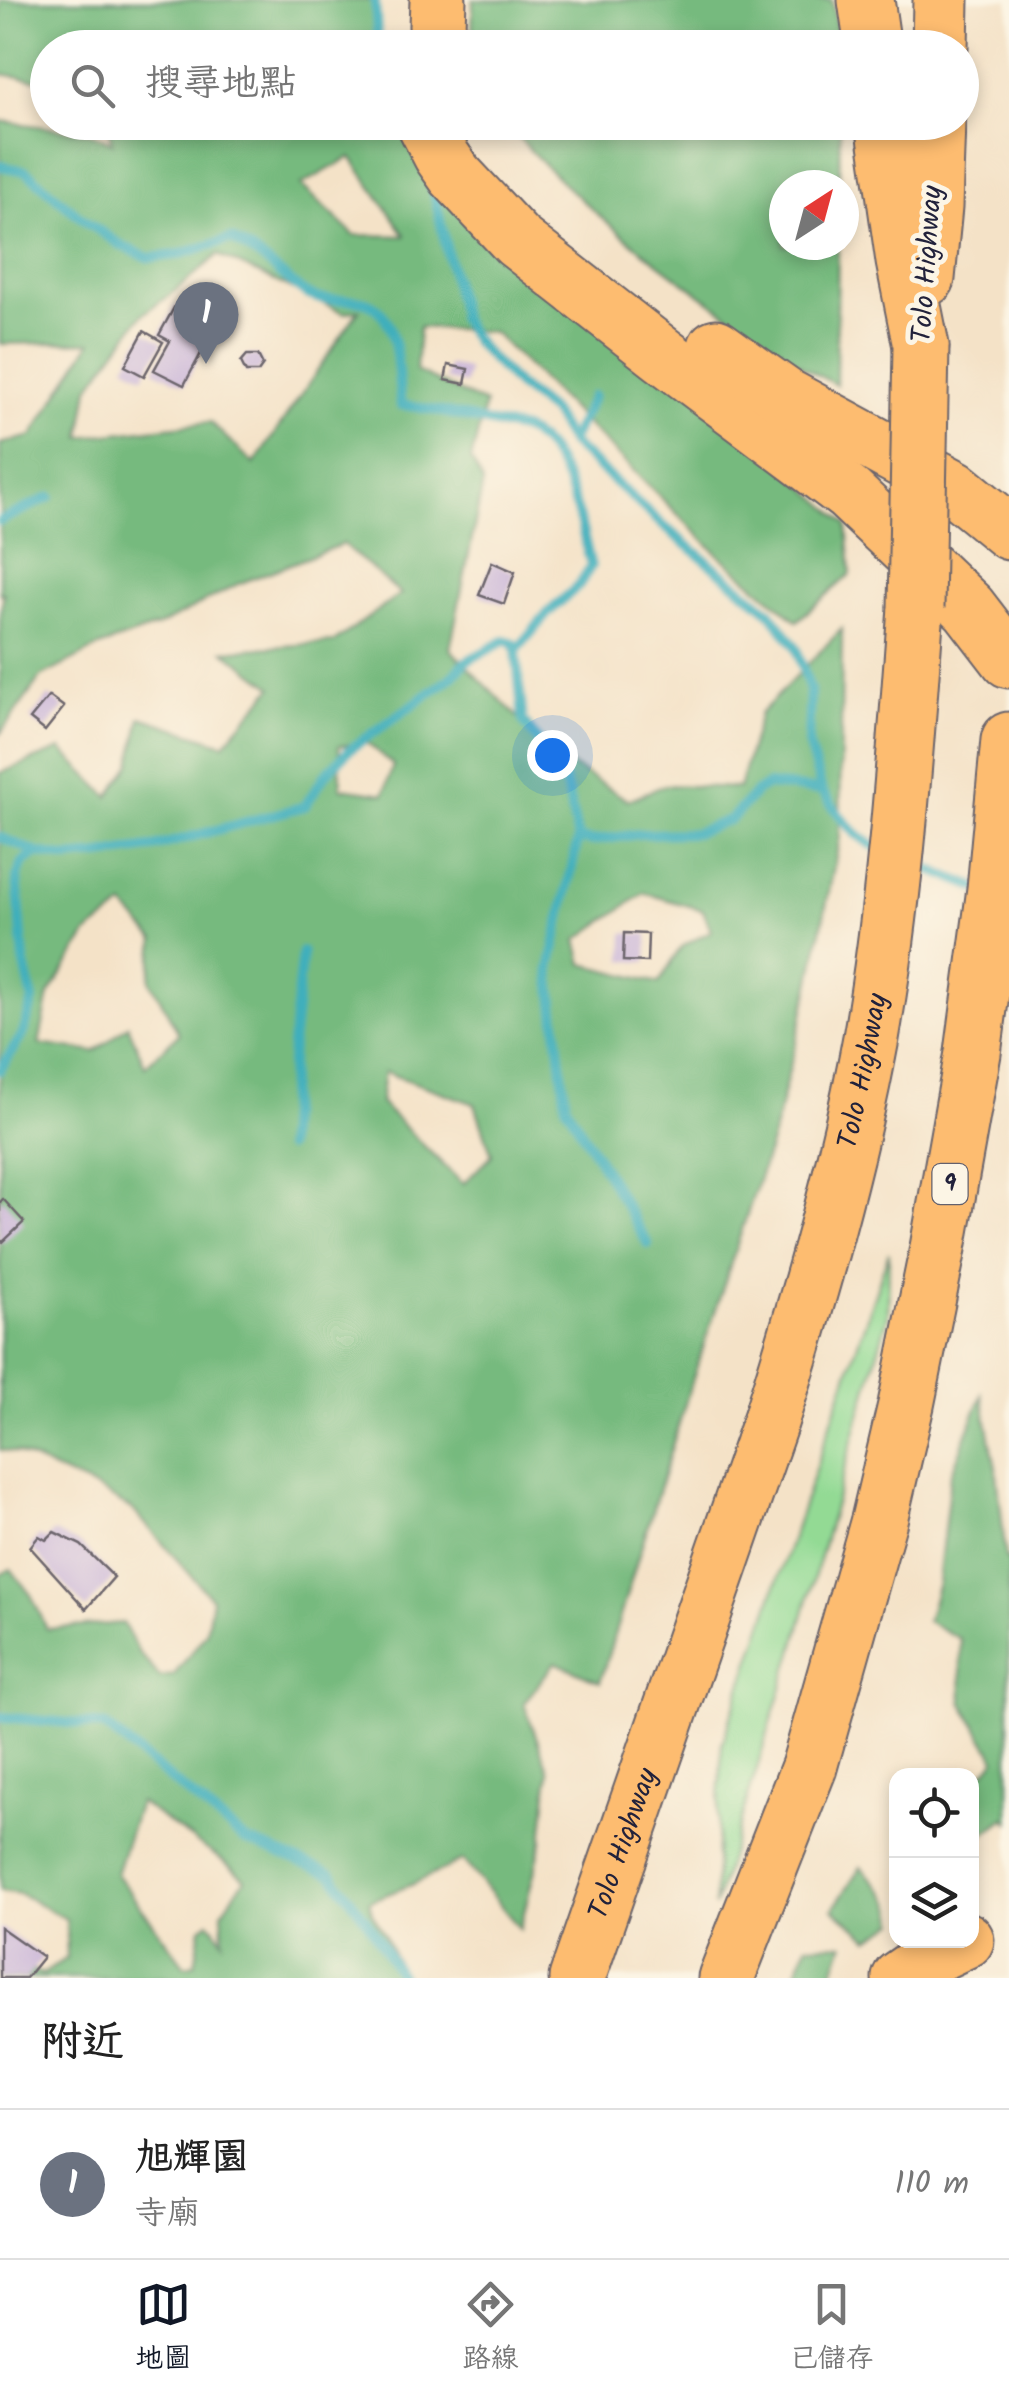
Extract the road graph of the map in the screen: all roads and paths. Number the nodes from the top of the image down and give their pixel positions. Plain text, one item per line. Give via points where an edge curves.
1 (401, 0) edge
2 (438, 0) edge
3 (866, 0) edge
4 (941, 0) edge
5 (402, 30) edge
6 (438, 30) edge
7 (871, 30) edge
8 (940, 30) edge
9 (433, 140) edge
10 (478, 140) edge
11 (891, 140) edge
12 (932, 140) edge
13 (915, 206) junction
14 (1009, 532) edge
15 (1009, 660) edge
16 (1009, 740) edge
17 (1009, 1928) edge
18 (979, 1936) edge
19 (952, 1948) edge
20 (577, 1978) edge
21 (726, 1978) edge
22 (900, 1978) edge

1 - 5 highway
2 - 6 highway
3 - 7 highway
4 - 8 highway
9 - 15 highway via 455,175 517,241 849,494 969,608
10 - 14 highway via 546,217 613,270 785,396 956,488
11 - 13 highway
12 - 13 highway, Tolo Highway
13 - 20 highway, Tolo Highway, bridge via 922,346 916,608 901,804 870,1039 830,1215 771,1419
16 - 21 highway, 9 via 986,962 906,1405 809,1766
17 - 18 highway
19 - 22 highway

